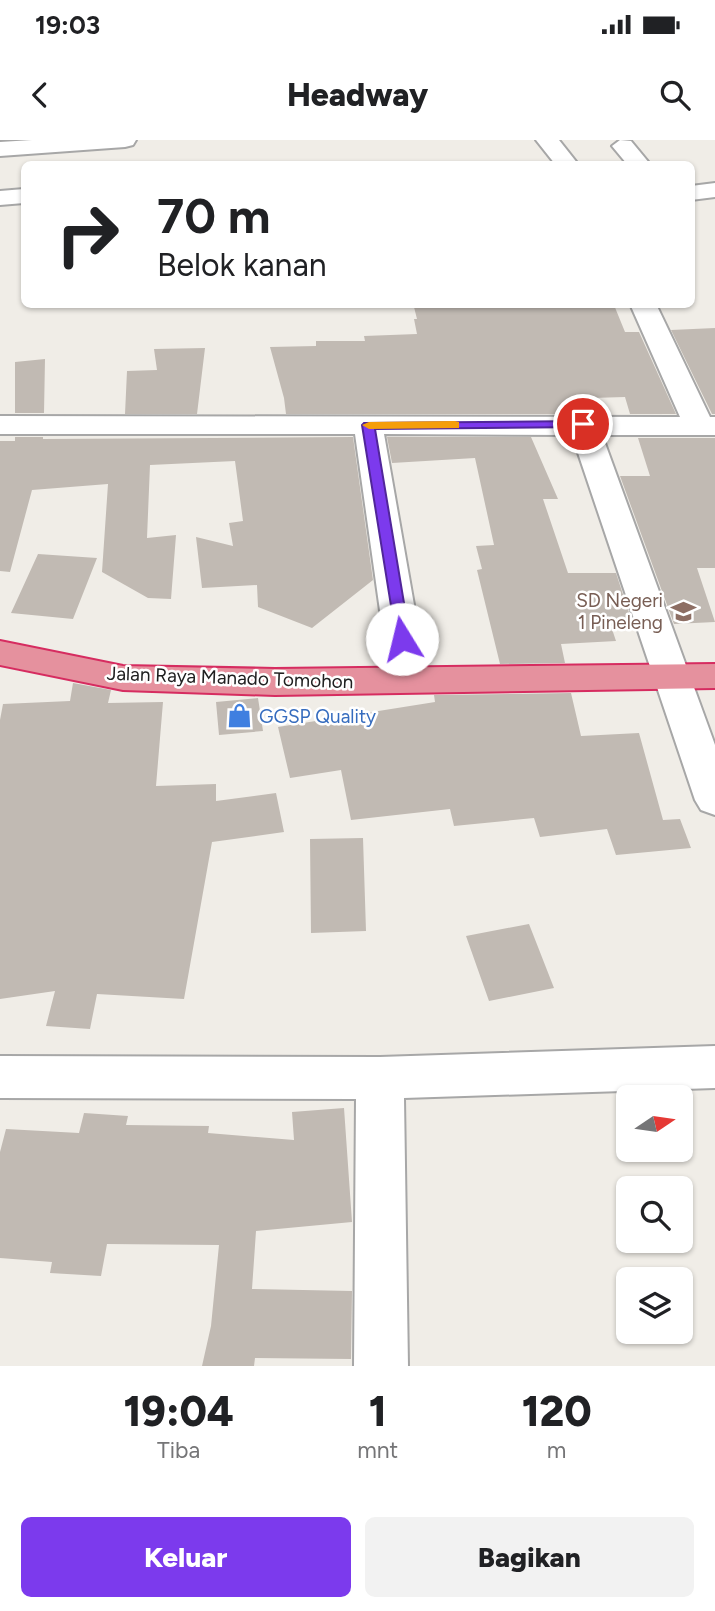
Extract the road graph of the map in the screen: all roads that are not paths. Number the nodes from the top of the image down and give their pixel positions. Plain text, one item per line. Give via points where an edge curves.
1 (125, 140) edge
2 (547, 140) edge
3 (623, 146) dead end
4 (0, 149) edge
5 (69, 150) edge
6 (564, 161) edge
7 (636, 161) edge
8 (715, 190) edge
9 (695, 192) edge
10 (21, 196) edge
11 (0, 198) edge
12 (645, 308) edge
13 (583, 424) junction
14 (0, 425) edge
15 (368, 425) junction
16 (707, 426) edge
17 (402, 639) dead end
18 (0, 653) edge
19 (715, 676) edge
20 (673, 677) junction
21 (715, 800) edge
22 (715, 1066) edge
23 (0, 1077) edge
24 (380, 1078) junction
25 (381, 1366) edge

1 - 5 street
2 - 6 street
3 - 7 street
4 - 5 street
8 - 9 street
10 - 11 street
12 - 16 street
13 - 15 street
13 - 16 street
13 - 20 street
14 - 15 street
15 - 17 street
18 - 20 highway, Jalan Raya Manado Tomohon via 123,678
19 - 20 highway, Jalan Raya Manado Tomohon
20 - 21 street
22 - 24 street
23 - 24 street
24 - 25 street

